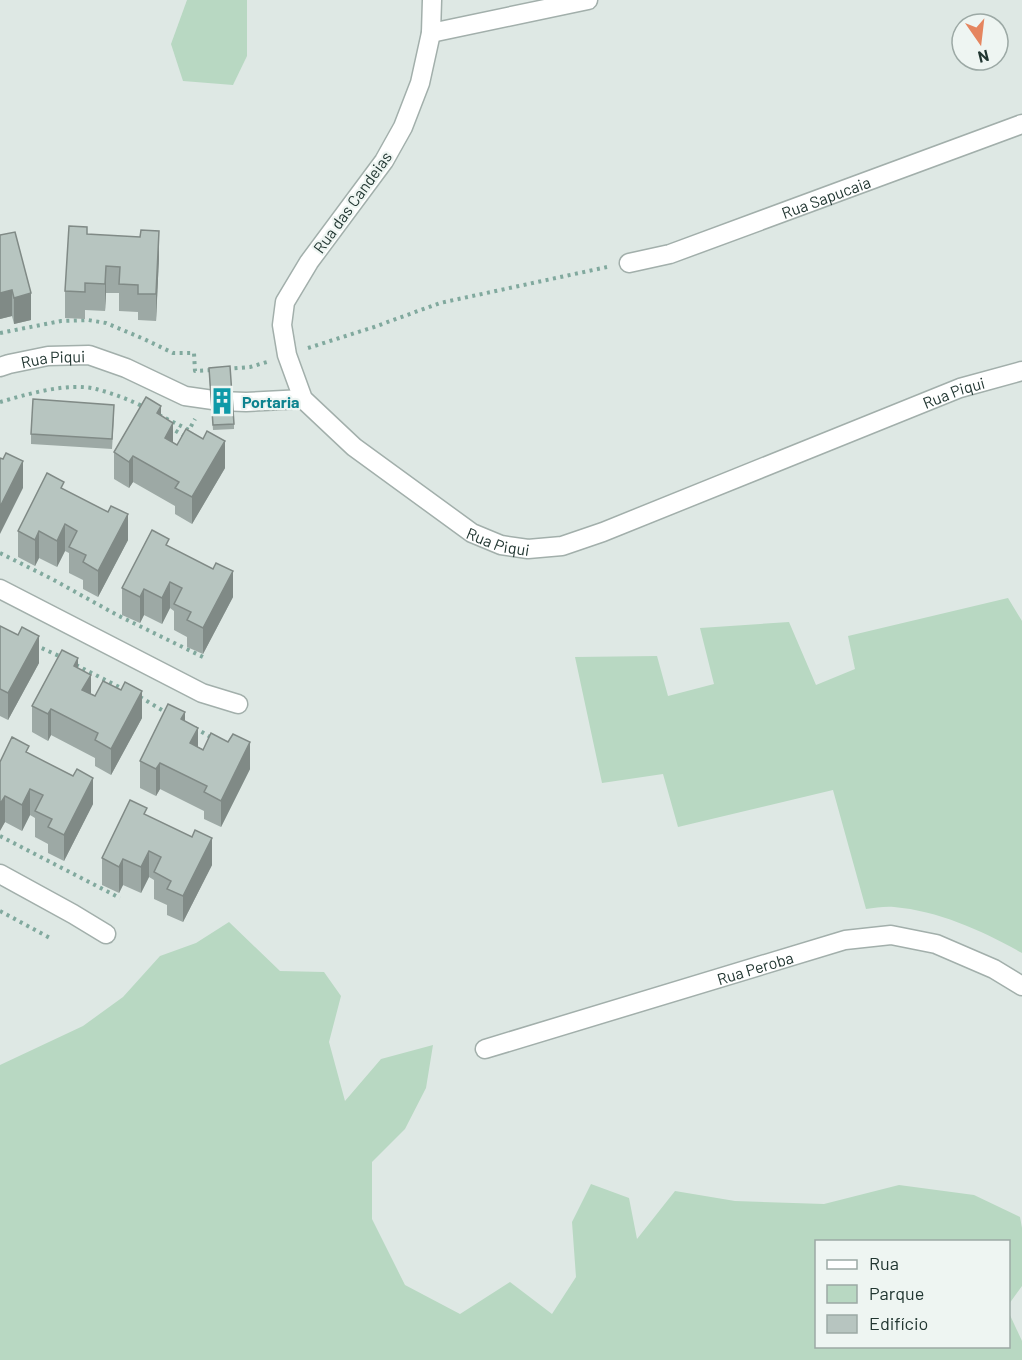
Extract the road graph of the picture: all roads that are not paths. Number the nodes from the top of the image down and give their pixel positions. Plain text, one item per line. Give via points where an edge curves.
1 (432, 0) edge
2 (588, 0) edge
3 (431, 33) junction
4 (1022, 124) edge
5 (629, 263) road end
6 (0, 367) edge
7 (1022, 371) edge
8 (303, 399) junction
9 (0, 589) edge
10 (238, 704) dead end
11 (0, 874) edge
12 (106, 934) dead end
13 (1022, 986) edge
14 (485, 1049) dead end

1 - 3 street, Rua das Candeias
2 - 3 street
3 - 8 street, Rua das Candeias via 420,83 403,127 384,161 309,262 285,302 282,326 287,355
4 - 5 street, Rua Sapucaia via 680,250
6 - 8 street, Rua Piqui via 48,356 89,355 185,396 246,402
7 - 8 street, Rua Piqui via 960,388 603,532 562,546 528,549 501,545 472,533 354,447
9 - 10 street via 202,693
11 - 12 street
13 - 14 street, Rua Peroba via 936,944 891,935 845,940

